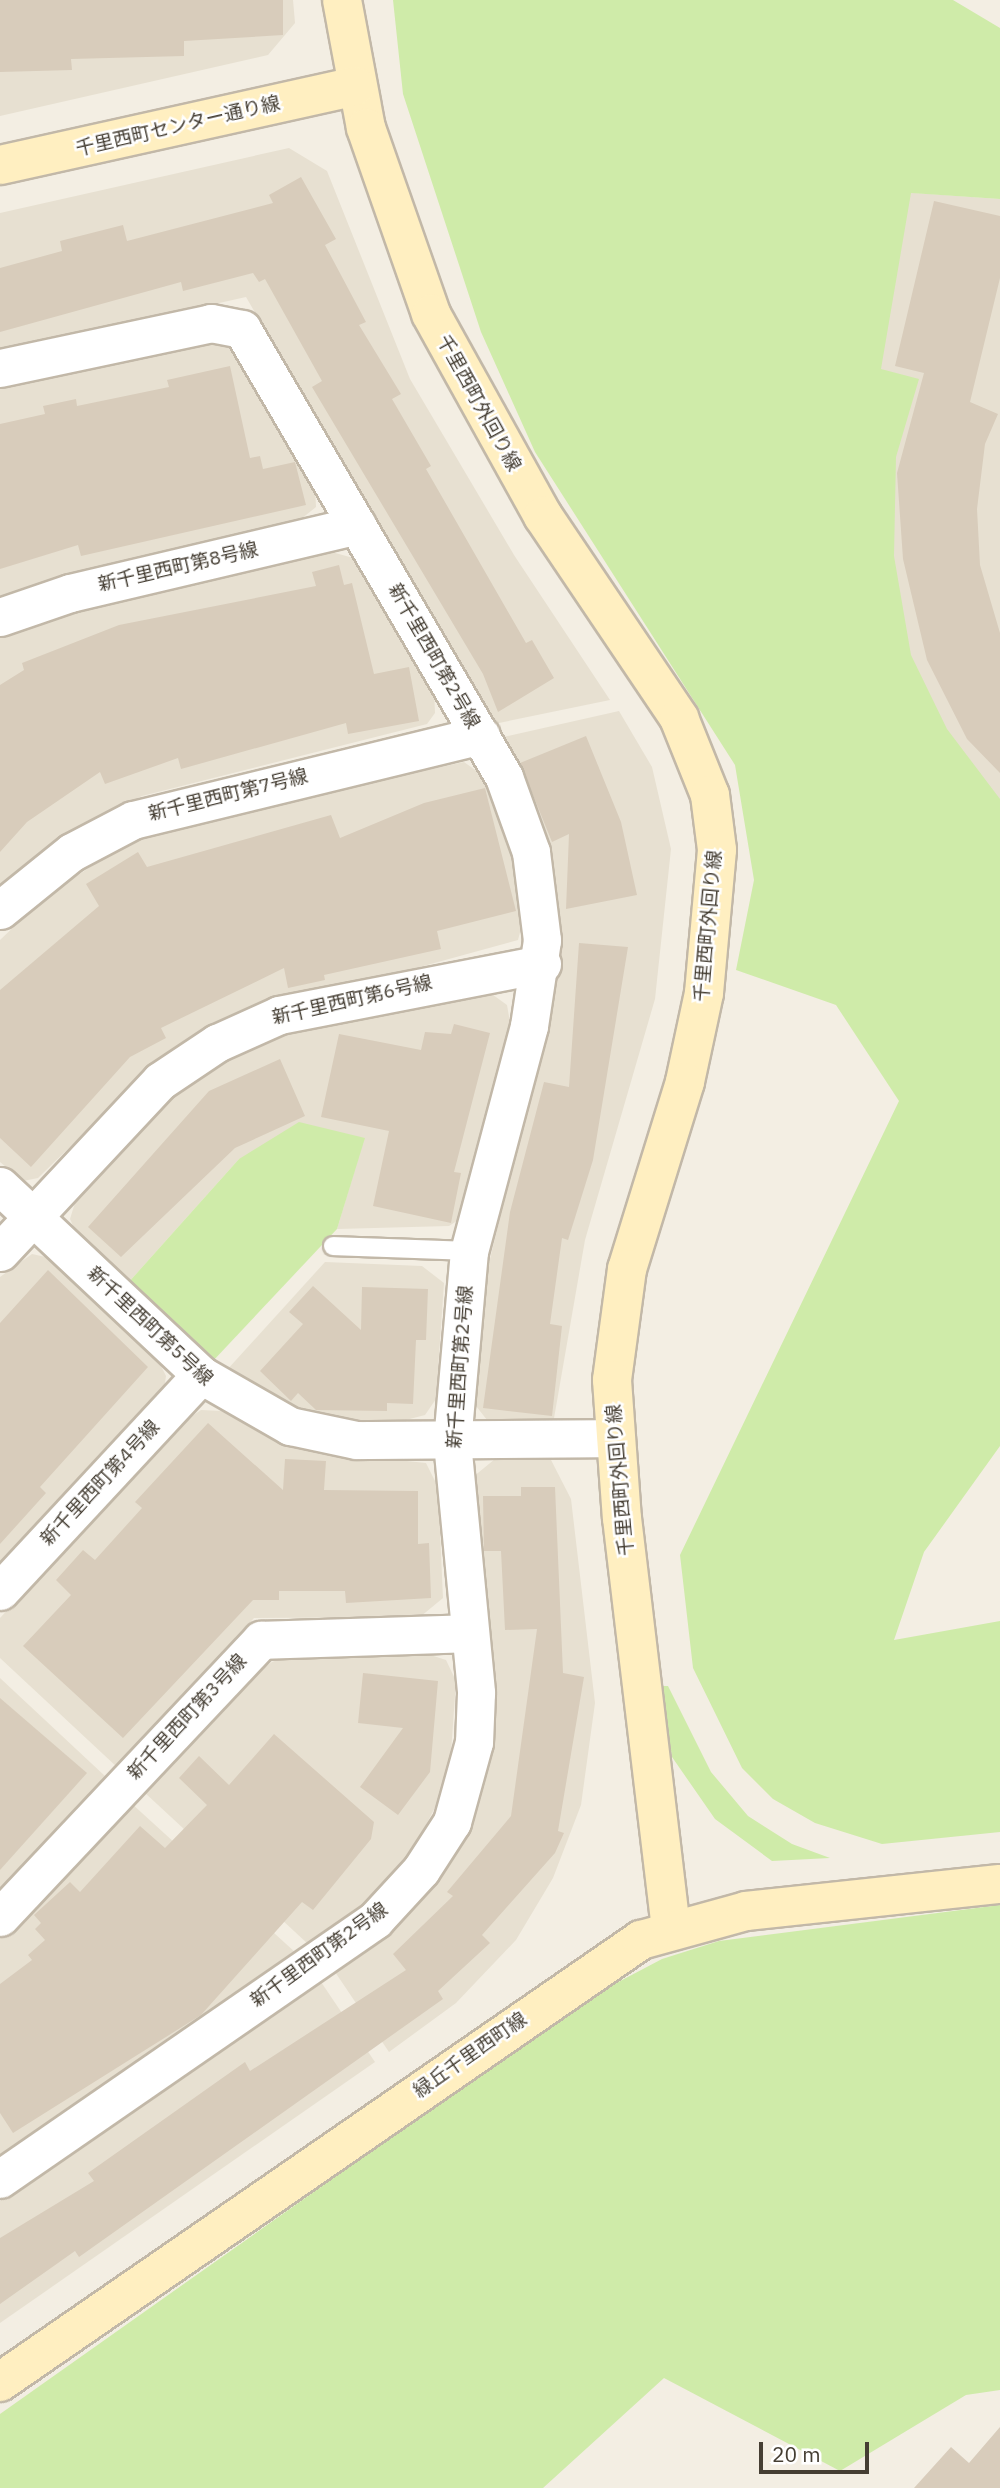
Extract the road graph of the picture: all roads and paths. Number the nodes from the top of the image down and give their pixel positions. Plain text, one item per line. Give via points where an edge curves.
1 (342, 0) edge
2 (355, 86) junction
3 (0, 165) edge
4 (0, 368) edge
5 (357, 525) junction
6 (0, 617) edge
7 (481, 735) junction
8 (0, 910) edge
9 (542, 964) junction
10 (0, 1186) edge
11 (33, 1216) junction
12 (333, 1245) dead end
13 (469, 1251) junction
14 (0, 1252) edge
15 (201, 1375) junction
16 (614, 1438) junction
17 (452, 1442) junction
18 (0, 1591) edge
19 (470, 1633) junction
20 (1000, 1884) edge
21 (0, 1917) edge
22 (671, 1927) junction
23 (0, 2179) edge
24 (0, 2382) edge

1 - 2 street, 千里西町外回り線
2 - 3 street, 千里西町センター通り線
2 - 16 street, 千里西町外回り線 via 394,220 447,348 543,516 679,718 710,795 717,850 704,993 685,1082 627,1269 613,1370
4 - 5 street, 新千里西町第2号線 via 198,325 234,324 256,350
5 - 6 street, 新千里西町第8号線 via 70,593
5 - 7 street, 新千里西町第2号線
7 - 8 street, 新千里西町第7号線 via 133,820 72,852
7 - 9 street, 新千里西町第2号線 via 531,852
9 - 11 street, 新千里西町第6号線 via 279,1015 241,1030 160,1081
9 - 13 street, 新千里西町第2号線
10 - 11 street, 新千里西町第5号線
11 - 14 street, 新千里西町第6号線
11 - 15 street, 新千里西町第5号線
12 - 13 lane
13 - 17 street, 新千里西町第2号線
15 - 17 street, 新千里西町第5号線 via 256,1411 326,1436
15 - 18 street, 新千里西町第4号線
16 - 17 street, 新千里西町第5号線
16 - 22 street, 千里西町外回り線
17 - 19 street, 新千里西町第2号線
19 - 21 street, 新千里西町第3号線 via 261,1640
19 - 23 street, 新千里西町第2号線 via 472,1763 452,1822 400,1895 374,1920
20 - 22 street, 緑丘千里西町線 via 746,1911
22 - 24 street, 緑丘千里西町線 via 614,1954

